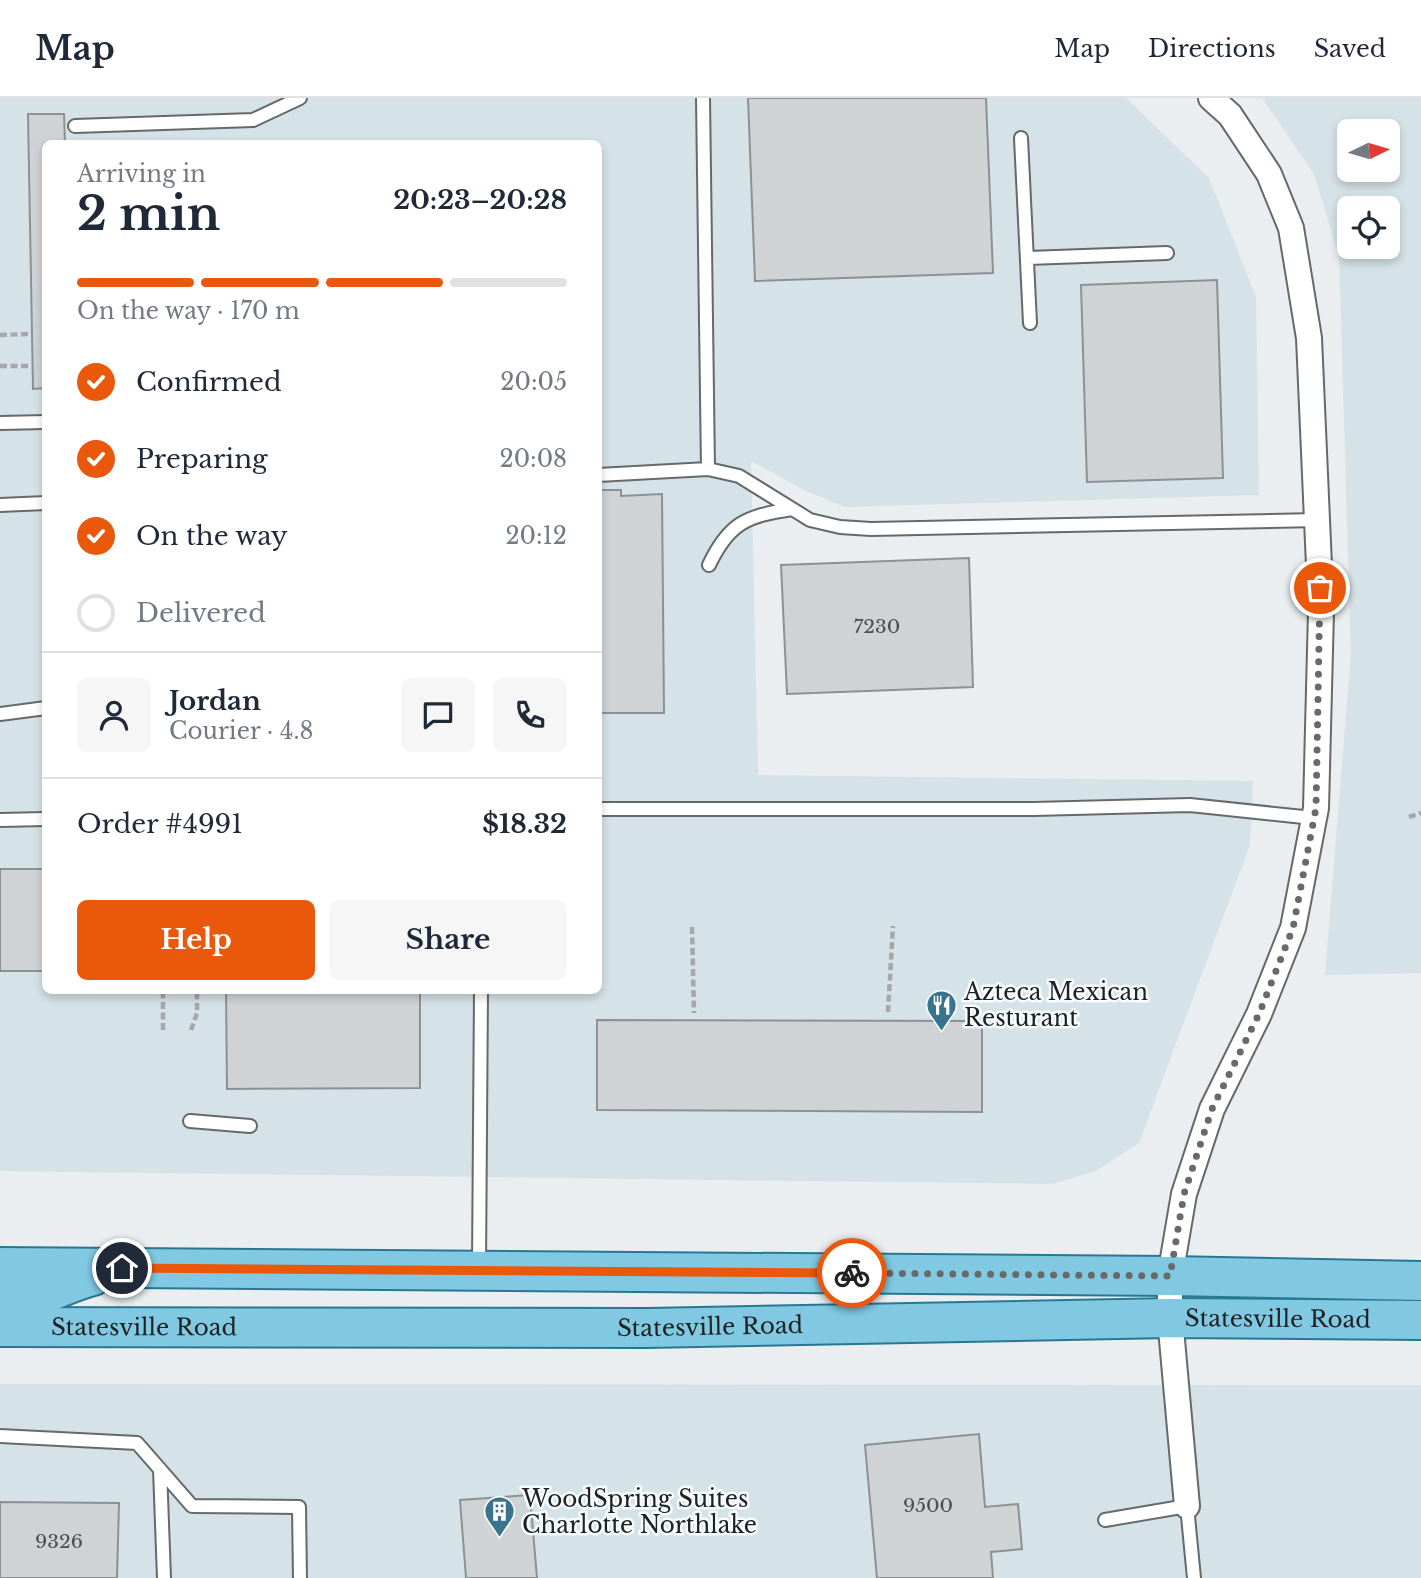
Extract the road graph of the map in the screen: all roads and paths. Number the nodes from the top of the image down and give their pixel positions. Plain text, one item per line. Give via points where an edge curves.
1 (300, 98) edge
2 (704, 98) edge
3 (1211, 98) edge
4 (75, 126) dead end
5 (1021, 138) dead end
6 (1167, 253) dead end
7 (1028, 258) junction
8 (1030, 323) dead end
9 (28, 334) dead end
10 (0, 335) edge
11 (0, 366) edge
12 (28, 366) dead end
13 (42, 422) edge
14 (0, 423) edge
15 (708, 469) junction
16 (602, 475) edge
17 (42, 503) edge
18 (0, 505) edge
19 (792, 509) junction
20 (1317, 520) junction
21 (709, 565) dead end
22 (42, 709) edge
23 (0, 714) edge
24 (602, 809) edge
25 (1421, 813) edge
26 (1409, 817) dead end
27 (1313, 818) junction
28 (42, 819) edge
29 (0, 820) edge
30 (893, 926) dead end
31 (692, 927) dead end
32 (163, 994) edge
33 (197, 994) edge
34 (481, 994) edge
35 (888, 1012) dead end
36 (694, 1013) dead end
37 (163, 1030) dead end
38 (191, 1030) dead end
39 (190, 1121) dead end
40 (250, 1126) dead end
41 (0, 1268) edge
42 (122, 1268) junction
43 (186, 1268) junction
44 (479, 1270) junction
45 (1170, 1276) junction
46 (1421, 1281) edge
47 (0, 1302) edge
48 (1170, 1318) junction
49 (1421, 1320) edge
50 (0, 1327) edge
51 (51, 1327) junction
52 (0, 1436) edge
53 (160, 1469) junction
54 (1187, 1506) junction
55 (1105, 1520) dead end
56 (164, 1578) edge
57 (300, 1578) edge
58 (1194, 1578) edge

1 - 4 lane via 253,120
2 - 15 lane
3 - 20 street via 1230,115 1269,174 1291,228 1309,338
5 - 7 lane
6 - 7 lane
7 - 8 lane
9 - 10 path
11 - 12 path
13 - 14 lane
15 - 16 lane
15 - 19 lane via 739,476
17 - 18 lane
19 - 20 lane via 810,520 871,528
19 - 21 lane via 765,513 730,531
20 - 27 street via 1321,611
22 - 23 lane
24 - 27 lane via 1190,805
25 - 26 path
27 - 45 street via 1293,928 1259,1014 1212,1109 1184,1194
28 - 29 lane
30 - 35 path
31 - 36 path
32 - 37 path
33 - 38 path
34 - 44 lane
39 - 40 lane
41 - 42 main road, Statesville Road
42 - 43 main road, Statesville Road
42 - 47 main road via 44,1296
43 - 44 main road, Statesville Road
43 - 51 main road via 175,1300 97,1305
44 - 45 main road, Statesville Road
45 - 46 main road, Statesville Road
45 - 48 street
48 - 49 main road, Statesville Road
48 - 51 main road, Statesville Road via 725,1327
48 - 54 street
50 - 51 main road, Statesville Road
52 - 53 lane via 137,1443
53 - 56 lane
53 - 57 lane via 192,1506 299,1507
54 - 55 lane
54 - 58 lane

